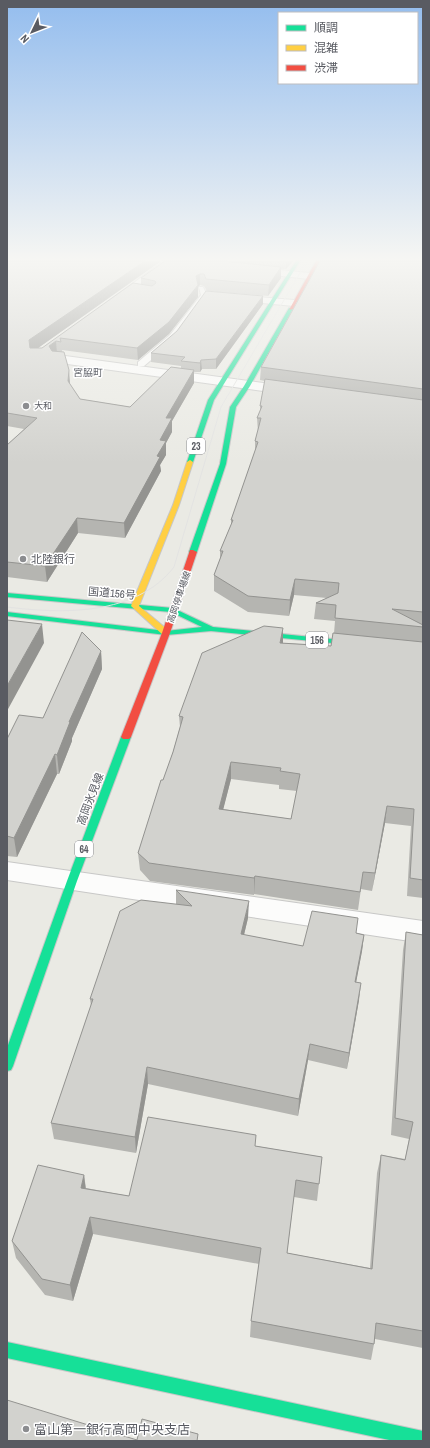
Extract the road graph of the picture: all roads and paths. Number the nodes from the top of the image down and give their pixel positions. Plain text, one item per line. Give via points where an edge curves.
1 (178, 329) edge
2 (256, 329) edge
3 (280, 329) edge
4 (58, 359) edge
5 (141, 364) dead end
6 (222, 382) junction
7 (247, 386) junction
8 (309, 394) edge
9 (7, 595) edge
10 (135, 606) junction
11 (173, 610) junction
12 (7, 614) edge
13 (211, 629) junction
14 (166, 633) junction
15 (369, 645) edge
16 (7, 871) edge
17 (72, 881) junction
18 (423, 932) edge
19 (7, 1066) edge
20 (7, 1350) edge
21 (423, 1439) edge

1 - 5 lane via 173,337
2 - 6 main road, 23
3 - 7 main road, 高岡停車場線
4 - 6 street
6 - 7 street
6 - 10 main road, 23 via 211,400 176,505
7 - 8 street
7 - 11 main road, 高岡停車場線 via 233,406 223,464
9 - 10 main road, 国道156号 / 156
10 - 11 main road, 国道156号 / 156
10 - 14 main road, 高岡停車場線
11 - 13 main road, 国道156号 / 156
11 - 14 main road, 高岡停車場線
12 - 14 main road, 国道156号 / 156
13 - 14 main road, 国道156号 / 156
13 - 15 main road, 国道156号 / 156
14 - 17 main road, 高岡氷見線 / 64
16 - 17 street
17 - 18 street
17 - 19 main road, 高岡氷見線 / 64
20 - 21 main road

